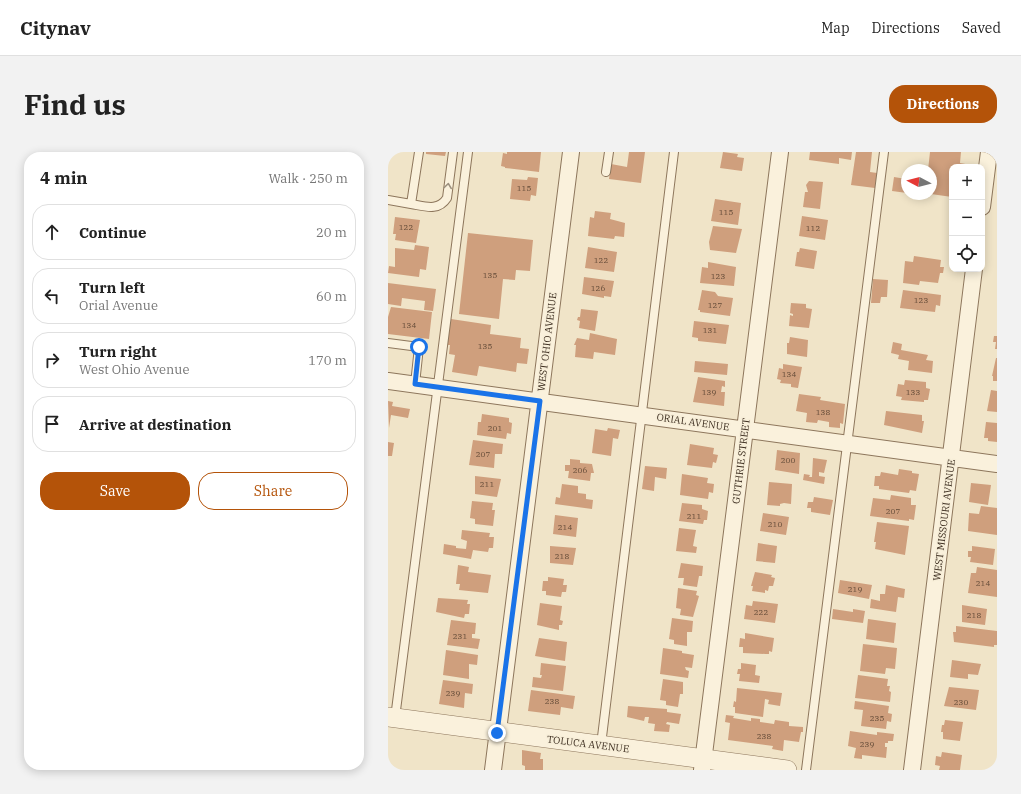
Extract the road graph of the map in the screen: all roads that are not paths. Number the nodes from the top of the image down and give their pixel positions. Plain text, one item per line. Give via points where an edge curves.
1 (419, 152) edge
2 (453, 152) edge
3 (468, 152) edge
4 (571, 152) edge
5 (608, 152) edge
6 (674, 152) edge
7 (780, 152) edge
8 (884, 152) edge
9 (989, 152) edge
10 (606, 172) dead end
11 (388, 200) edge
12 (983, 200) edge
13 (411, 204) junction
14 (974, 272) edge
15 (388, 343) edge
16 (388, 381) edge
17 (415, 384) junction
18 (438, 387) junction
19 (540, 401) junction
20 (641, 415) junction
21 (745, 429) junction
22 (846, 443) junction
23 (951, 459) junction
24 (997, 464) edge
25 (392, 717) edge
26 (497, 733) junction
27 (601, 745) junction
28 (703, 764) edge
29 (493, 770) edge
30 (787, 770) edge
31 (806, 770) edge
32 (912, 770) edge

1 - 13 lane
13 -> 2 lane via 435,208 443,204 447,198
3 - 18 lane
4 - 19 street, WEST OHIO AVENUE
5 - 10 lane
6 - 20 lane
7 - 21 street, GUTHRIE STREET
8 - 22 lane
9 - 12 street
11 - 13 lane
14 - 23 street, WEST MISSOURI AVENUE
15 - 17 lane via 419,347
16 - 17 street, ORIAL AVENUE
17 - 18 street, ORIAL AVENUE
18 - 19 street, ORIAL AVENUE
18 - 25 lane
19 - 20 street, ORIAL AVENUE
19 - 26 street, WEST OHIO AVENUE
20 - 21 street, ORIAL AVENUE
20 - 27 lane
21 - 22 street, ORIAL AVENUE
21 - 28 street, GUTHRIE STREET
22 - 23 street, ORIAL AVENUE
22 - 31 lane
23 - 24 street, ORIAL AVENUE
23 - 32 street, WEST MISSOURI AVENUE
25 - 26 street, TOLUCA AVENUE
26 - 27 street, TOLUCA AVENUE
26 - 29 street, WEST OHIO AVENUE
27 - 28 street, TOLUCA AVENUE
28 - 30 street, TOLUCA AVENUE

